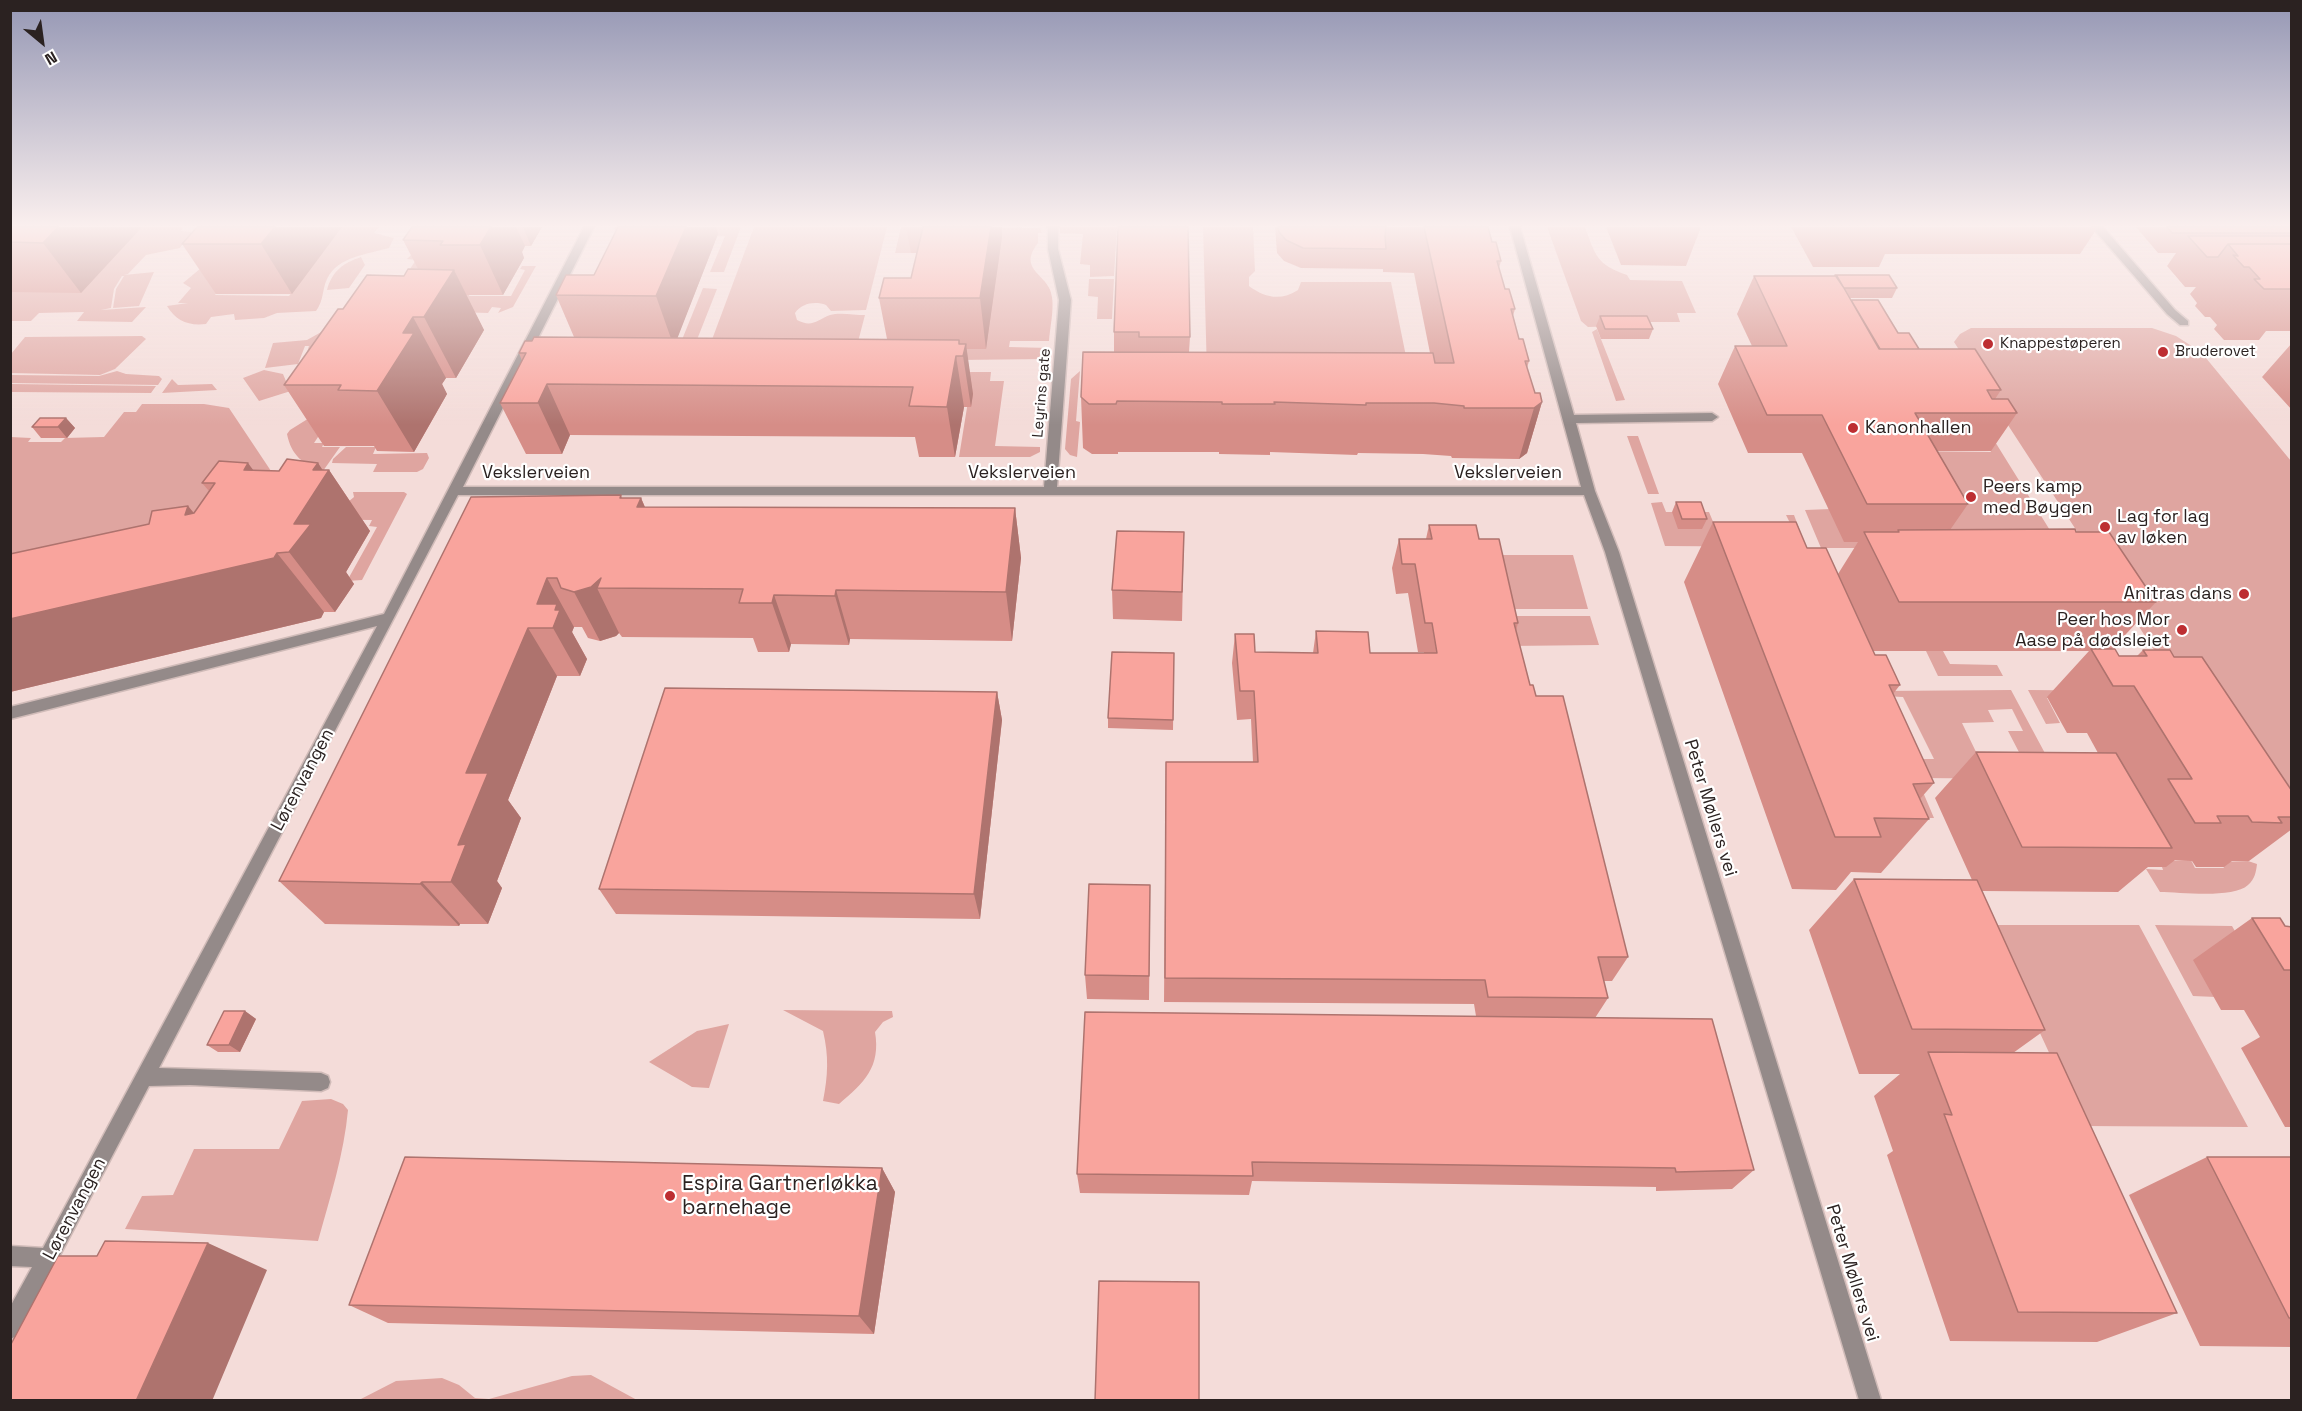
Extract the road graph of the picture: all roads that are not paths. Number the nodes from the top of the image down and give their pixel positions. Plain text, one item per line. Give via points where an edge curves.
1 (555, 293) edge
2 (1063, 293) edge
3 (1534, 293) edge
4 (2154, 293) edge
5 (2184, 323) dead end
6 (1712, 417) dead end
7 (1569, 419) junction
8 (454, 491) junction
9 (1050, 491) junction
10 (1589, 491) junction
11 (388, 618) junction
12 (10, 713) edge
13 (145, 1077) junction
14 (321, 1082) dead end
15 (10, 1256) edge
16 (50, 1258) junction
17 (10, 1329) edge
18 (1870, 1401) edge

1 - 8 street, Lørenvangen
2 - 9 street, Leyrins gate
3 - 7 street, Peter Møllers vei
4 - 5 street
6 - 7 street
7 - 10 street, Peter Møllers vei
8 - 9 street, Vekslerveien
8 - 11 street, Lørenvangen
9 - 10 street, Vekslerveien
10 - 18 street, Peter Møllers vei via 1615,564
11 - 12 street
11 - 13 street, Lørenvangen
13 - 14 street
13 - 16 street, Lørenvangen
15 - 16 street
16 - 17 street, Lørenvangen

